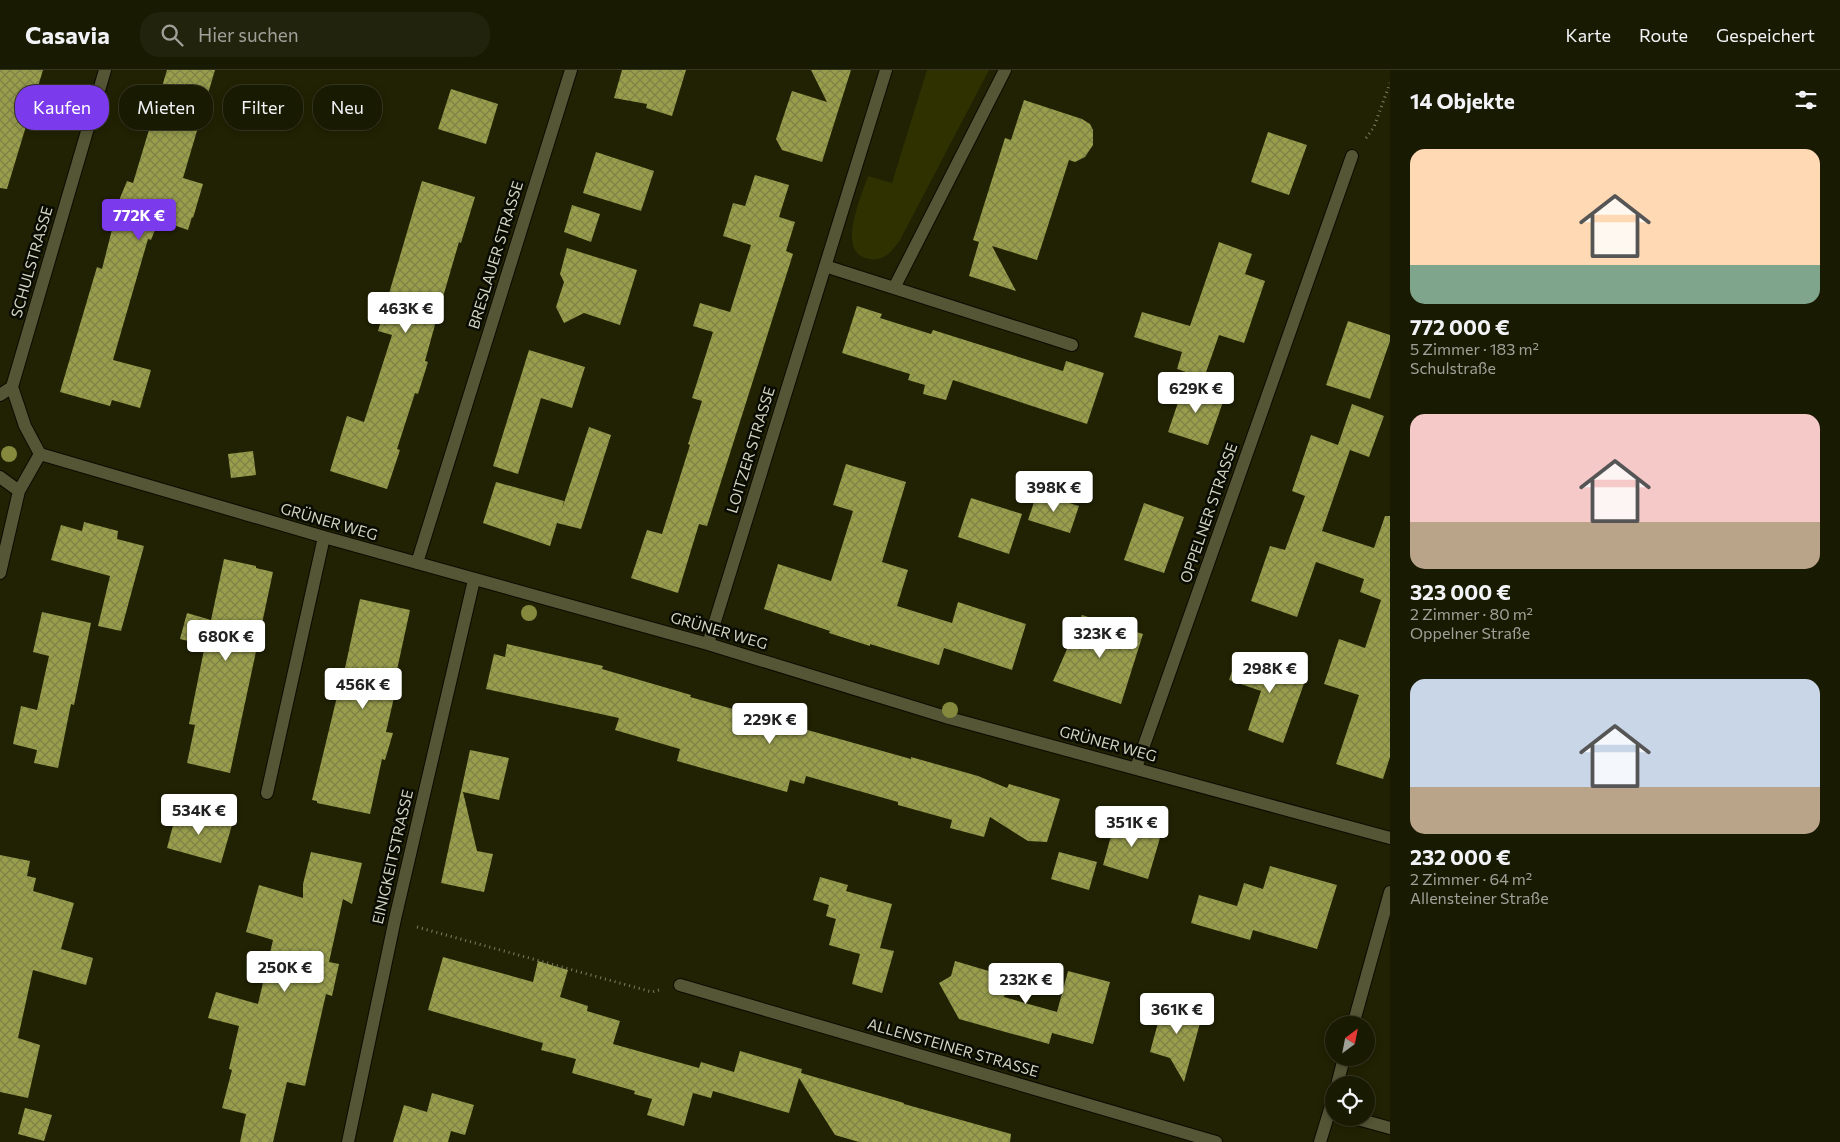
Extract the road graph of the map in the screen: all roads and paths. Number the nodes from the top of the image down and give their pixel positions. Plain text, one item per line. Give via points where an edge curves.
1 (105, 70) edge
2 (571, 70) edge
3 (886, 70) edge
4 (1005, 70) edge
5 (1390, 83) edge
6 (1352, 156) joint
7 (825, 266) junction
8 (894, 288) junction
9 (1072, 345) dead end
10 (12, 387) junction
11 (0, 395) edge
12 (40, 454) junction
13 (0, 477) edge
14 (19, 491) junction
15 (324, 537) junction
16 (416, 563) junction
17 (0, 572) edge
18 (474, 580) junction
19 (708, 644) junction
20 (1136, 768) junction
21 (268, 793) dead end
22 (1390, 838) edge
23 (1390, 892) edge
24 (395, 919) junction
25 (680, 985) joint
26 (1356, 1016) edge
27 (1375, 1124) edge
28 (1326, 1126) edge
29 (1390, 1128) edge
30 (348, 1142) edge
31 (1216, 1142) edge
32 (1320, 1142) edge

1 - 10 street, SCHULSTRASSE
2 - 16 street, BRESLAUER STRASSE
3 - 7 street, LOITZER STRASSE
4 - 8 street
5 - 6 path via 1374,127
6 - 20 street, OPPELNER STRASSE
7 - 8 street
7 - 19 street, LOITZER STRASSE
8 - 9 street
10 - 11 street
10 - 12 street via 25,426
12 - 14 street
12 - 15 street, GRÜNER WEG
13 - 14 street
14 - 17 street
15 - 16 street, GRÜNER WEG
15 - 21 street
16 - 18 street, GRÜNER WEG
18 - 19 street, GRÜNER WEG
18 - 24 street, EINIGKEITSTRASSE
19 - 20 street, GRÜNER WEG via 949,718
20 - 22 street, GRÜNER WEG
23 - 26 street
24 - 25 path via 652,992
24 - 30 street, EINIGKEITSTRASSE
25 - 31 street, ALLENSTEINER STRASSE
27 - 29 street
28 - 32 street

